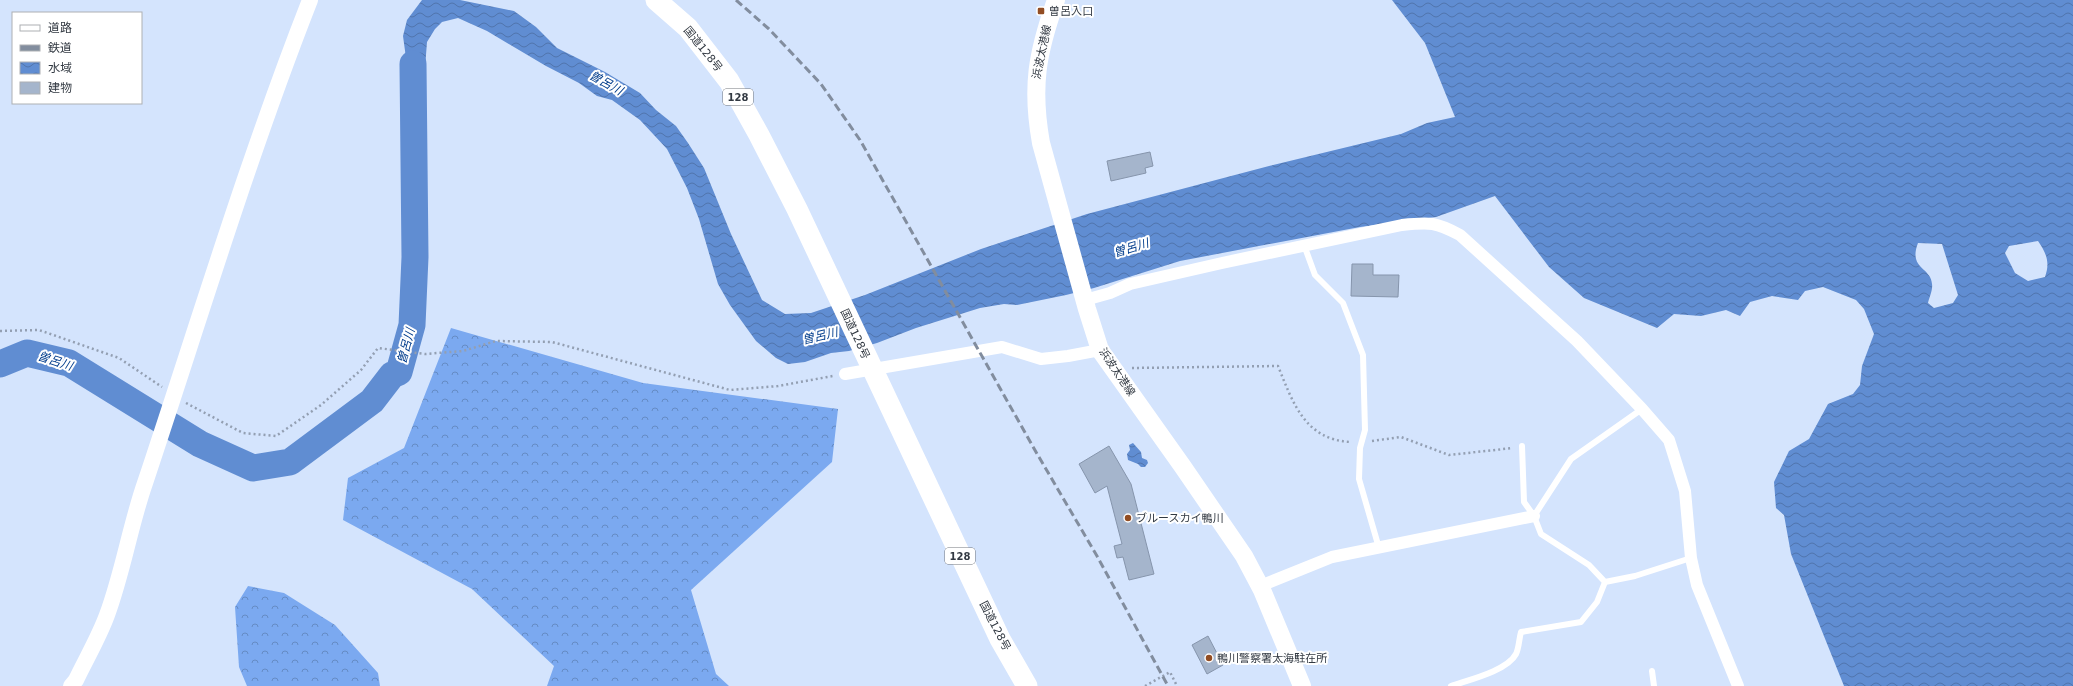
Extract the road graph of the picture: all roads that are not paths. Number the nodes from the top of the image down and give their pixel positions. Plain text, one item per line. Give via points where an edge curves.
1 (310, 0) edge
2 (656, 0) edge
3 (1056, 0) edge
4 (1304, 245) junction
5 (1084, 296) junction
6 (1100, 350) junction
7 (845, 374) road end
8 (1642, 409) junction
9 (1522, 446) road end
10 (1534, 516) junction
11 (1379, 548) junction
12 (1691, 558) junction
13 (1605, 582) junction
14 (1260, 586) junction
15 (1652, 671) dead end
16 (71, 686) edge
17 (1027, 686) edge
18 (1302, 686) edge
19 (1451, 686) edge
20 (1654, 686) edge
21 (1738, 686) edge

1 - 16 street via 276,86 244,180 144,486 107,615
2 - 17 highway, 国道128号 / 128 via 688,28 729,81 797,209 1000,639
3 - 5 main road, 浜波太港線 via 1043,40 1035,97 1041,143
4 - 5 street via 1130,284 1110,293
4 - 8 street via 1402,225 1427,222 1440,224 1460,235 1577,341
4 - 11 lane via 1315,275 1343,303 1363,356 1365,430 1359,479
5 - 6 main road, 浜波太港線
6 - 7 street via 1040,359 1002,347
6 - 14 main road, 浜波太港線 via 1225,528
8 - 10 lane via 1571,459
8 - 12 street via 1668,440 1685,491
9 - 10 lane via 1524,502
10 - 11 street
10 - 13 lane via 1541,534 1588,565
11 - 14 street via 1332,557
12 - 13 lane via 1635,576
12 - 21 street via 1697,585
13 - 19 lane via 1597,602 1581,622 1521,632 1516,654 1511,660 1498,669
14 - 18 main road, 浜波太港線
15 - 20 lane

